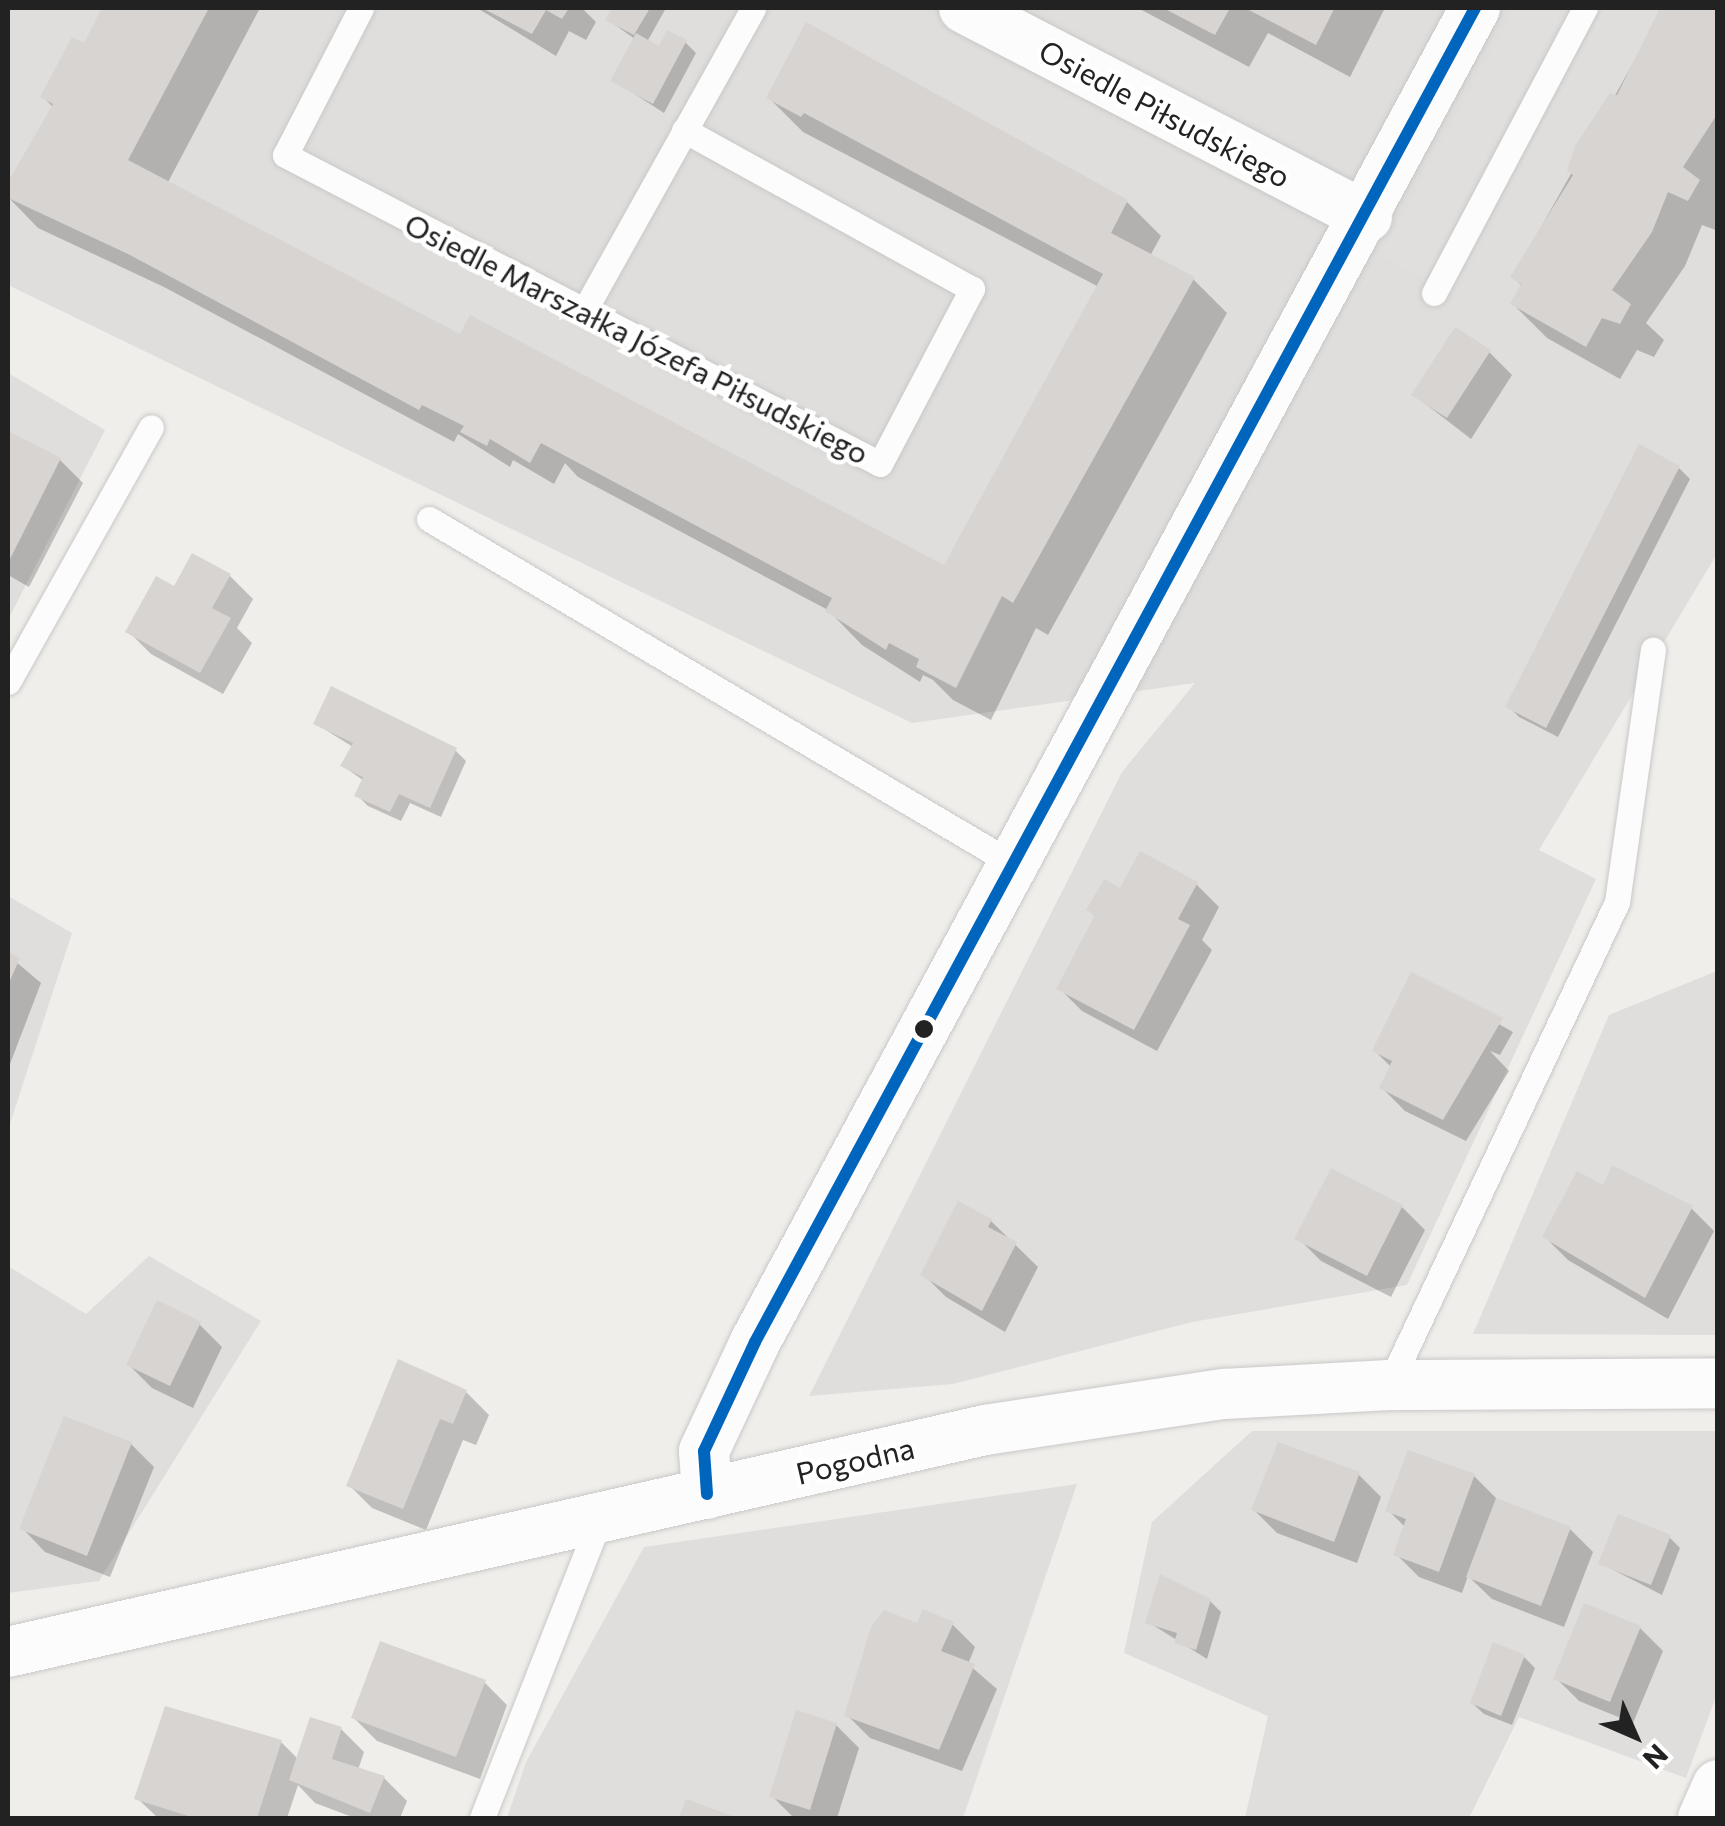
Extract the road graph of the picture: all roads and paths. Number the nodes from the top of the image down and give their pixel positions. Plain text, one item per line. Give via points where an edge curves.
1 (361, 8) edge
2 (754, 8) edge
3 (964, 8) edge
4 (1475, 8) edge
5 (1585, 8) edge
6 (684, 130) junction
7 (1367, 218) junction
8 (1434, 293) dead end
9 (584, 311) junction
10 (151, 427) dead end
11 (429, 519) dead end
12 (1654, 650) dead end
13 (8, 682) edge
14 (1015, 866) junction
15 (1718, 1383) edge
16 (1389, 1385) junction
17 (707, 1494) junction
18 (599, 1522) junction
19 (8, 1652) edge
20 (1718, 1785) edge
21 (482, 1818) edge
22 (1703, 1818) edge

1 - 9 lane, Osiedle Marszałka Józefa Piłsudskiego via 285,154
2 - 6 lane
3 - 7 street, Osiedle Piłsudskiego
4 - 7 street
5 - 8 lane
6 - 9 lane
6 - 9 lane, Osiedle Marszałka Józefa Piłsudskiego via 972,289 880,464
7 - 14 street
10 - 13 lane
11 - 14 lane
12 - 16 lane via 1616,902
14 - 17 street via 756,1342 704,1451
15 - 16 street, Pogodna
16 - 17 street, Pogodna via 1224,1394 985,1430
17 - 18 street, Pogodna
18 - 19 street, Pogodna
18 - 21 lane
20 - 22 street

